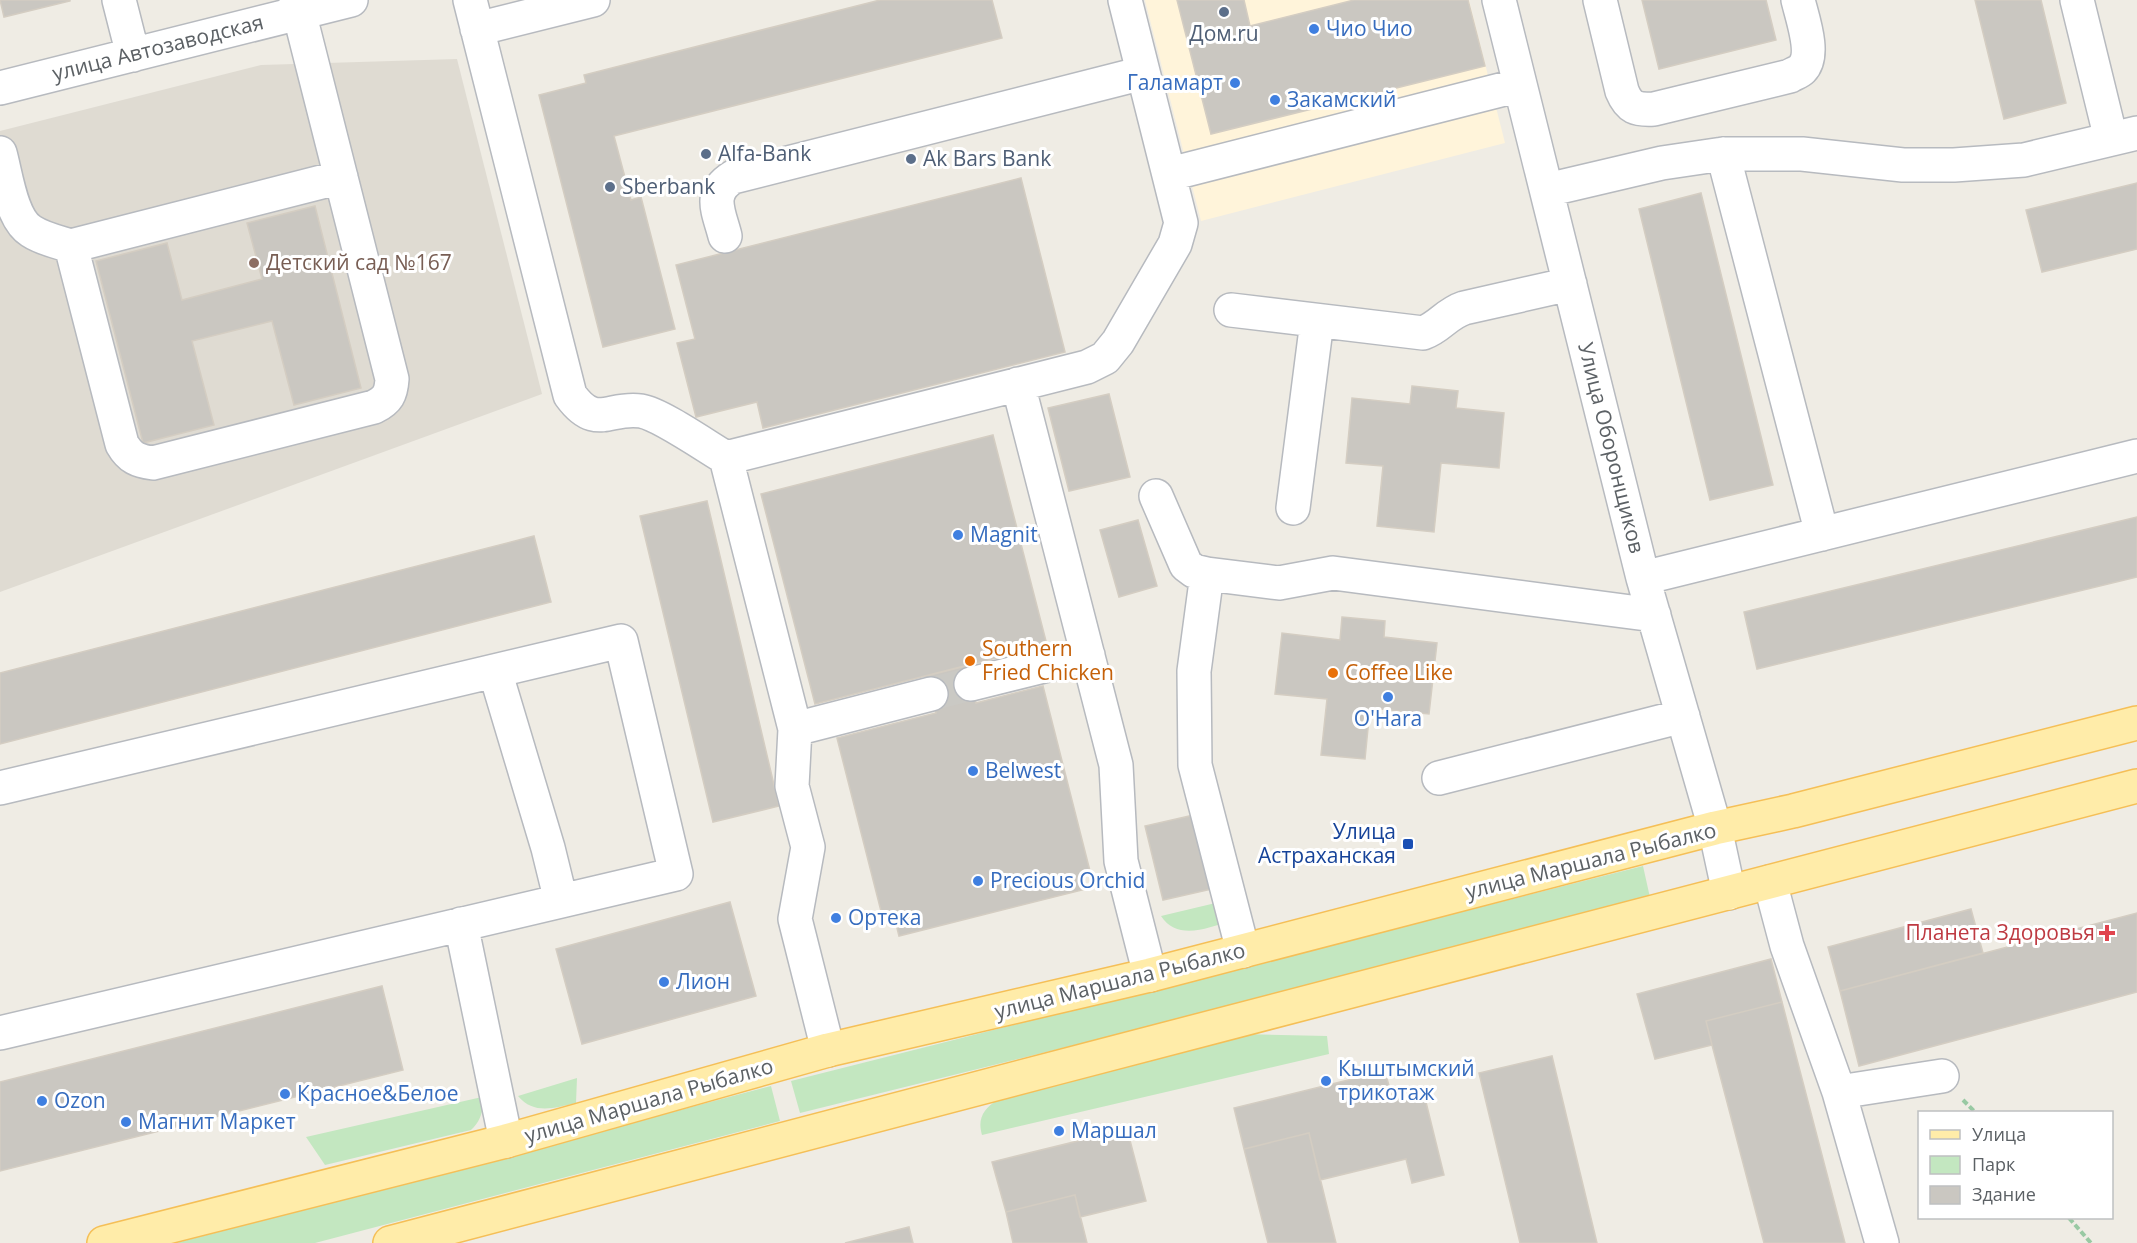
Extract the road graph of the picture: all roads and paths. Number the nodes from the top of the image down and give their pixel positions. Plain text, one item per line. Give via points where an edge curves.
1 (119, 0) edge
2 (351, 0) edge
3 (593, 0) edge
4 (1125, 0) edge
5 (1499, 0) edge
6 (1600, 0) edge
7 (1798, 0) edge
8 (2077, 0) edge
9 (297, 7) edge
10 (473, 15) edge
11 (133, 55) junction
12 (1143, 73) junction
13 (1520, 85) junction
14 (0, 88) edge
15 (2124, 136) edge
16 (0, 153) edge
17 (1723, 154) junction
18 (1170, 174) junction
19 (340, 177) junction
20 (1547, 190) junction
21 (725, 236) dead end
22 (71, 246) junction
23 (1570, 284) junction
24 (1231, 310) dead end
25 (1317, 321) junction
26 (1018, 384) junction
27 (2137, 456) edge
28 (726, 458) junction
29 (1156, 496) dead end
30 (1293, 508) dead end
31 (1822, 534) junction
32 (1207, 574) junction
33 (1643, 578) junction
34 (1654, 615) junction
35 (1088, 655) junction
36 (495, 671) junction
37 (971, 684) tunnel mouth
38 (931, 694) tunnel mouth
39 (1683, 716) junction
40 (2137, 723) edge
41 (795, 729) junction
42 (1439, 778) dead end
43 (2137, 786) edge
44 (0, 788) edge
45 (1715, 828) junction
46 (1770, 882) junction
47 (1729, 893) junction
48 (561, 902) junction
49 (461, 924) junction
50 (1243, 951) junction
51 (1150, 975) junction
52 (0, 1034) edge
53 (828, 1050) junction
54 (1942, 1076) dead end
55 (1839, 1092) junction
56 (506, 1141) junction
57 (2070, 1219) edge
58 (104, 1243) edge
59 (390, 1243) edge
60 (1882, 1243) edge
61 (2091, 1243) edge

1 - 11 street
2 - 9 street, улица Автозаводская
3 - 10 street
4 - 12 street
5 - 13 street, Улица Оборонщиков
6 - 7 street via 1626,101 1638,110 1654,110 1790,76 1803,68 1808,46
8 - 15 street
9 - 11 street, улица Автозаводская
9 - 19 street
10 - 28 street via 570,395 591,414 641,411
11 - 14 street, улица Автозаводская
12 - 18 street
12 - 21 street via 733,177 717,192
13 - 18 street
13 - 20 street, Улица Оборонщиков
15 - 17 street via 2024,160 1954,165 1903,165 1802,154
16 - 22 street via 20,222 30,231
17 - 20 street via 1662,163
17 - 31 street
18 - 26 street via 1180,223 1176,244 1118,342 1105,358 1087,367
19 - 22 street
19 - 22 street via 392,379 386,401 351,413 153,463 128,454 122,444
20 - 23 street, Улица Оборонщиков
23 - 25 street via 1464,308 1450,313 1423,333
23 - 33 street, Улица Оборонщиков
24 - 25 street
25 - 30 street
26 - 28 street
26 - 35 street
27 - 31 street
28 - 41 street
29 - 32 street via 1186,565
31 - 33 street
32 - 34 street via 1279,583 1333,573
32 - 50 street via 1194,671 1195,765
33 - 34 street, Улица Оборонщиков
34 - 39 street, Улица Оборонщиков
35 - 37 street
35 - 51 street via 1116,765 1121,861
36 - 44 street
36 - 48 street
36 - 48 street via 621,642 676,874
38 - 41 street
39 - 42 street
39 - 45 street, Улица Оборонщиков
40 - 45 main road, улица Маршала Рыбалко
41 - 53 street via 792,786 808,847 795,919
43 - 46 main road
45 - 47 street, Улица Оборонщиков
45 - 50 main road, улица Маршала Рыбалко
46 - 47 main road
46 - 55 street via 1787,946
47 - 59 main road
48 - 49 street
49 - 52 street
49 - 56 street
50 - 51 main road, улица Маршала Рыбалко
51 - 53 main road, улица Маршала Рыбалко
53 - 56 main road, улица Маршала Рыбалко
54 - 55 street
55 - 60 street
56 - 58 main road, улица Маршала Рыбалко
57 - 61 path

